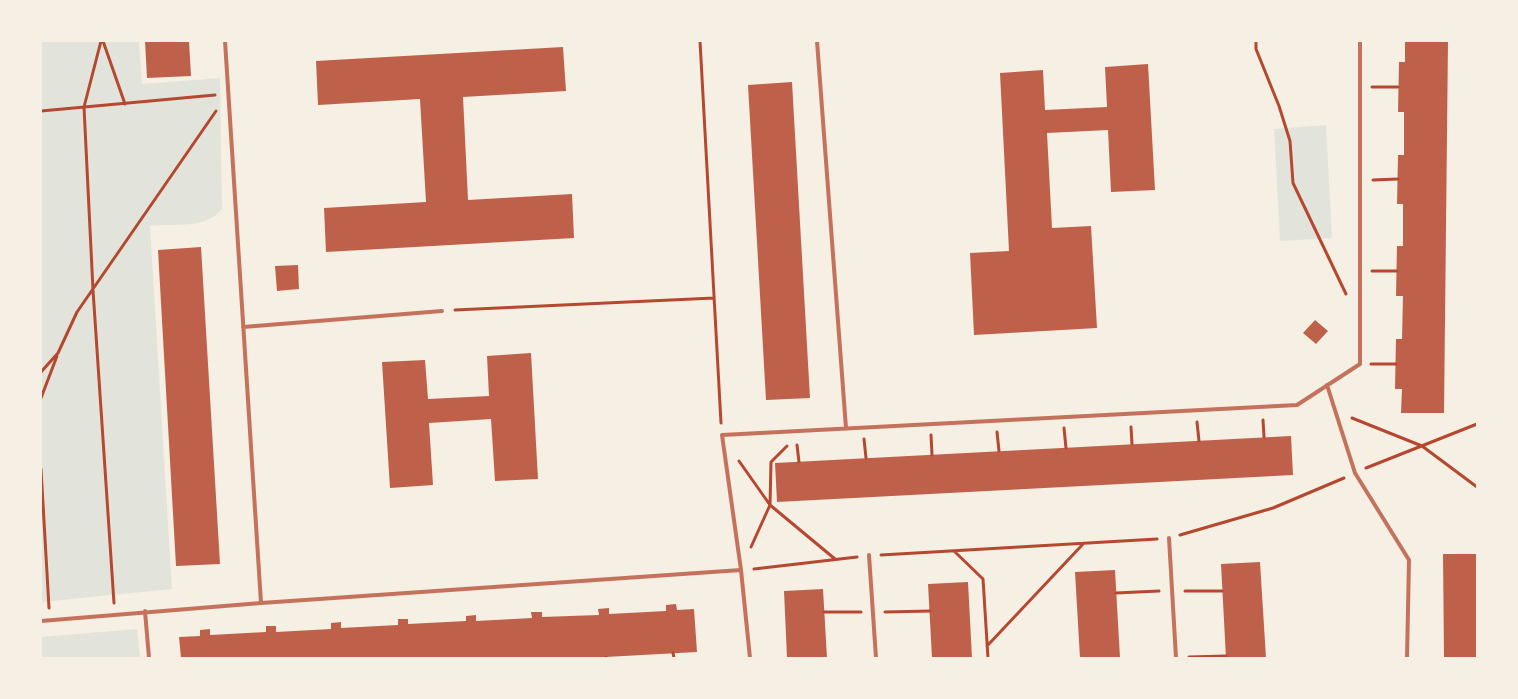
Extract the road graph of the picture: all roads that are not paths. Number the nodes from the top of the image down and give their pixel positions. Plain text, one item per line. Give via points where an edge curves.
1 (225, 41) edge
2 (817, 41) edge
3 (1360, 41) edge
4 (442, 311) road end
5 (243, 327) junction
6 (1327, 385) junction
7 (846, 428) junction
8 (1170, 538) road end
9 (869, 555) road end
10 (741, 570) junction
11 (261, 603) junction
12 (145, 612) junction
13 (41, 621) edge
14 (1176, 657) edge
15 (149, 658) edge
16 (750, 658) edge
17 (876, 658) edge
18 (1406, 658) edge

1 - 5 lane
2 - 7 lane
3 - 6 lane via 1360,364
4 - 5 lane
5 - 11 lane
6 - 7 lane via 1297,405
6 - 18 lane via 1355,473 1409,560
7 - 10 lane via 722,435
8 - 14 lane
9 - 17 lane
10 - 11 lane
10 - 16 lane
11 - 12 lane
12 - 13 lane
12 - 15 lane

